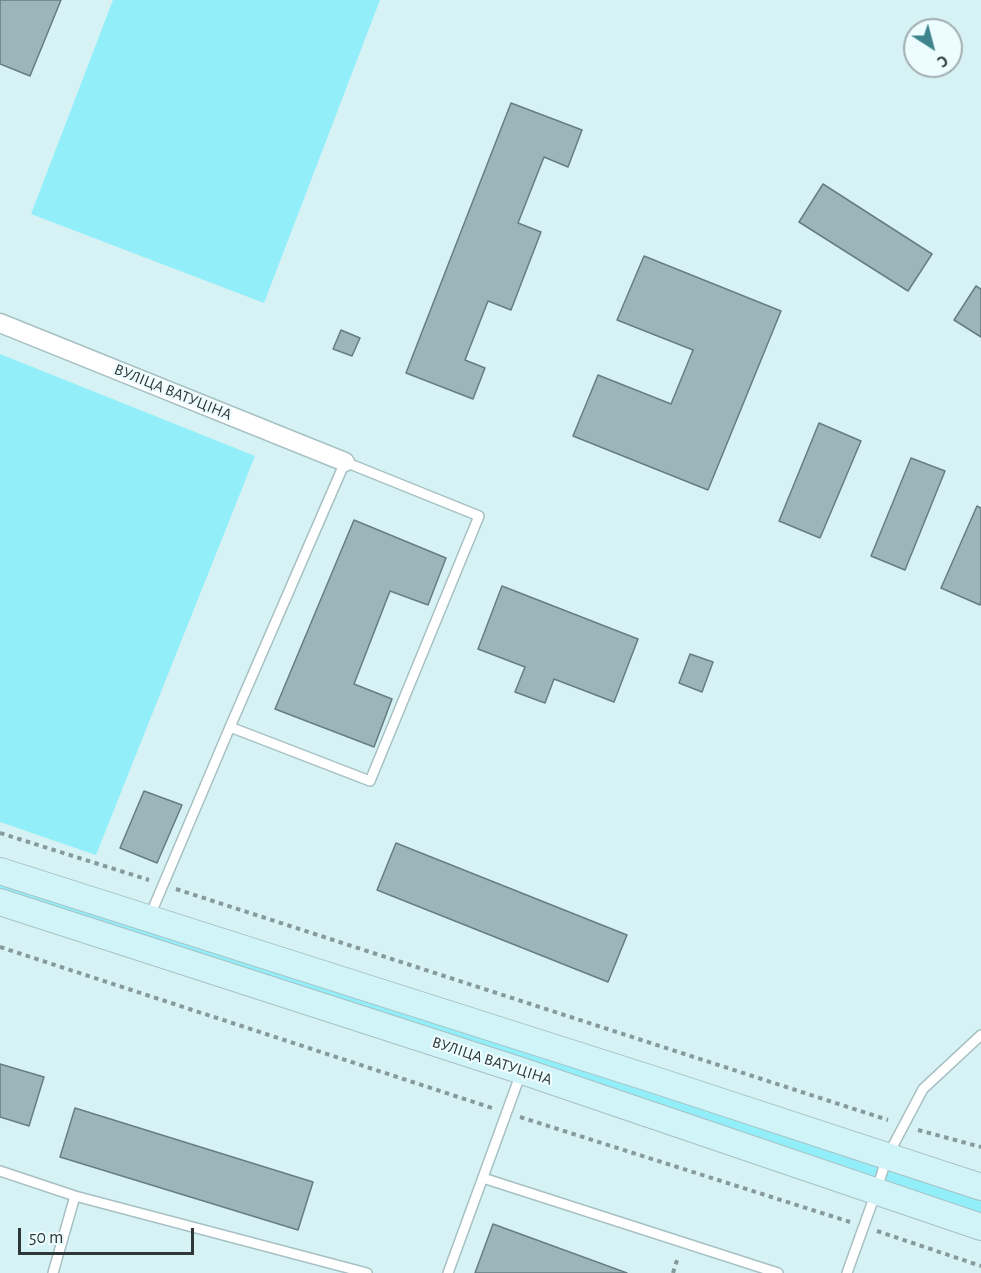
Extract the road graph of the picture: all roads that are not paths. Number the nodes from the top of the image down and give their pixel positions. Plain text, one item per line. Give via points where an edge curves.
1 (0, 323) edge
2 (345, 462) junction
3 (230, 727) junction
4 (0, 871) edge
5 (0, 902) edge
6 (149, 918) junction
7 (981, 1035) edge
8 (522, 1071) junction
9 (887, 1157) junction
10 (0, 1171) edge
11 (483, 1178) junction
12 (981, 1187) edge
13 (876, 1192) junction
14 (75, 1196) junction
15 (981, 1227) edge
16 (53, 1273) edge
17 (367, 1273) edge
18 (448, 1273) edge
19 (778, 1273) edge
20 (847, 1273) edge

1 - 2 street, ВУЛІЦА ВАТУЦІНА
2 - 3 lane
2 - 3 lane via 479,516 370,781
3 - 6 lane
4 - 6 street, ВУЛІЦА ВАТУЦІНА
5 - 8 street, ВУЛІЦА ВАТУЦІНА
6 - 9 street, ВУЛІЦА ВАТУЦІНА
7 - 9 lane via 923,1089
8 - 11 lane
8 - 13 street, ВУЛІЦА ВАТУЦІНА
9 - 12 street, ВУЛІЦА ВАТУЦІНА
9 - 13 lane
10 - 14 lane
11 - 18 lane
11 - 19 lane
13 - 15 street, ВУЛІЦА ВАТУЦІНА
13 - 20 lane
14 - 16 lane
14 - 17 lane

